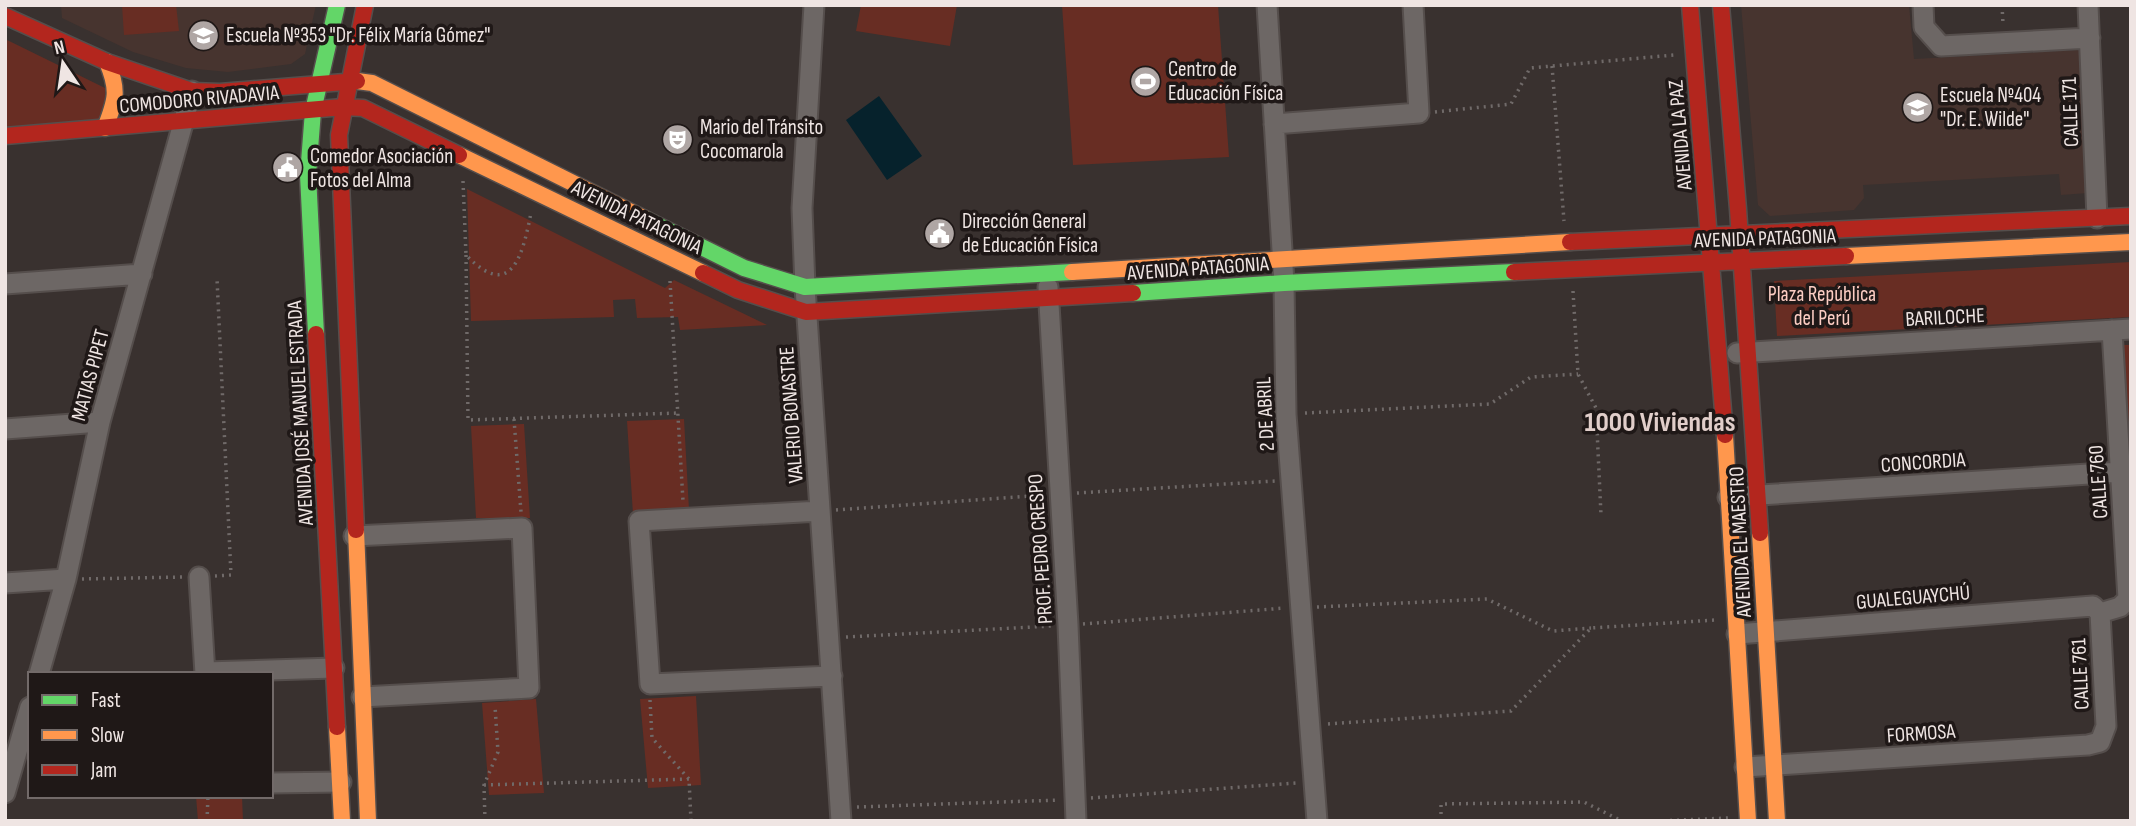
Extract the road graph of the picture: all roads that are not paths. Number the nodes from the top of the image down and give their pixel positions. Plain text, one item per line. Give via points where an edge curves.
1 (337, 5) edge
2 (365, 5) edge
3 (814, 5) edge
4 (1267, 5) edge
5 (1413, 5) edge
6 (1690, 5) edge
7 (1721, 5) edge
8 (1923, 5) edge
9 (2088, 5) edge
10 (5, 16) edge
11 (2090, 38) junction
12 (107, 62) junction
13 (349, 80) junction
14 (320, 83) junction
15 (192, 91) junction
16 (343, 107) junction
17 (313, 111) junction
18 (185, 121) junction
19 (1274, 124) junction
20 (105, 128) junction
21 (5, 136) edge
22 (2131, 216) edge
23 (2097, 218) junction
24 (1709, 236) junction
25 (1740, 236) junction
26 (2131, 242) edge
27 (1281, 261) junction
28 (1742, 261) junction
29 (1711, 262) junction
30 (142, 274) junction
31 (1047, 274) junction
32 (1284, 283) junction
33 (5, 284) edge
34 (805, 287) junction
35 (1049, 299) junction
36 (806, 312) junction
37 (2121, 330) edge
38 (1748, 352) junction
39 (1720, 355) junction
40 (100, 422) junction
41 (5, 429) edge
42 (2120, 472) junction
43 (1759, 495) junction
44 (1728, 497) junction
45 (820, 511) junction
46 (354, 536) junction
47 (199, 577) road end
48 (66, 579) junction
49 (5, 583) edge
50 (2096, 610) junction
51 (1736, 626) junction
52 (1766, 632) junction
53 (334, 668) junction
54 (40, 672) edge
55 (205, 672) edge
56 (231, 672) edge
57 (832, 676) junction
58 (362, 697) junction
59 (28, 714) edge
60 (2100, 742) joint
61 (1773, 765) junction
62 (1745, 767) junction
63 (341, 782) junction
64 (273, 783) edge
65 (5, 793) edge
66 (1748, 819) edge
67 (342, 821) edge
68 (368, 821) edge
69 (841, 821) edge
70 (1076, 821) edge
71 (1317, 821) edge
72 (1777, 821) edge

1 - 14 main road, AVENIDA JOSÉ MANUEL ESTRADA
2 - 13 main road
3 - 34 street, VALERIO BONASTRE via 802,208
4 - 19 street, 2 DE ABRIL
5 - 19 street via 1419,113
6 - 24 main road, AVENIDA LA PAZ
7 - 25 main road
8 - 11 street via 1924,27 1941,46
9 - 11 street, CALLE 171
10 - 12 main road, AVENIDA PATAGONIA
11 - 23 street, CALLE 171
12 - 15 main road, AVENIDA PATAGONIA
12 - 20 main road via 117,97
13 - 14 main road, AVENIDA PATAGONIA
13 - 16 main road
13 - 34 main road, AVENIDA PATAGONIA via 372,83 744,268
14 - 15 main road, AVENIDA PATAGONIA
14 - 17 main road, AVENIDA JOSÉ MANUEL ESTRADA
15 - 18 street, MATIAS PIPET
16 - 17 main road, AVENIDA PATAGONIA
16 - 36 main road, AVENIDA PATAGONIA via 363,108 738,290
16 - 46 main road via 339,135
17 - 18 main road, COMODORO RIVADAVIA
17 - 53 main road, AVENIDA JOSÉ MANUEL ESTRADA via 308,175
18 - 20 main road, COMODORO RIVADAVIA
18 - 30 street, MATIAS PIPET
19 - 27 street, 2 DE ABRIL
20 - 21 main road, COMODORO RIVADAVIA
22 - 23 main road, AVENIDA PATAGONIA
23 - 25 main road, AVENIDA PATAGONIA
24 - 25 main road, AVENIDA PATAGONIA
24 - 27 main road, AVENIDA PATAGONIA
24 - 29 main road, AVENIDA LA PAZ
25 - 28 main road
26 - 28 main road, AVENIDA PATAGONIA
27 - 31 main road, AVENIDA PATAGONIA
27 - 32 street, 2 DE ABRIL
28 - 29 main road, AVENIDA PATAGONIA
28 - 38 main road, AVENIDA EL MAESTRO
29 - 32 main road, AVENIDA PATAGONIA
29 - 39 main road, AVENIDA EL MAESTRO
30 - 33 street
30 - 40 street, MATIAS PIPET
31 - 34 main road, AVENIDA PATAGONIA
31 - 35 street, PROF. PEDRO CRESPO
32 - 35 main road, AVENIDA PATAGONIA
32 - 71 street, 2 DE ABRIL via 1286,414
34 - 36 street, VALERIO BONASTRE
35 - 36 main road, AVENIDA PATAGONIA
35 - 70 street, PROF. PEDRO CRESPO
36 - 45 street, VALERIO BONASTRE
37 - 38 street, BARILOCHE
37 - 42 street, CALLE 760
38 - 39 street, BARILOCHE
38 - 43 main road, AVENIDA EL MAESTRO
39 - 44 main road, AVENIDA EL MAESTRO
40 - 41 street
40 - 48 street, MATIAS PIPET
42 - 43 street, CONCORDIA
42 - 50 street, CALLE 760 via 2128,599 2120,607
43 - 44 street, CONCORDIA
43 - 52 main road, AVENIDA EL MAESTRO
44 - 51 main road, AVENIDA EL MAESTRO
45 - 57 street, VALERIO BONASTRE
45 - 57 street via 639,521 650,684
46 - 58 main road
46 - 58 street via 522,528 529,688
47 - 55 street
48 - 49 street
48 - 54 street, MATIAS PIPET
50 - 52 street, GUALEGUAYCHÚ
50 - 60 street, CALLE 761 via 2106,726
51 - 52 street, GUALEGUAYCHÚ
51 - 62 main road, AVENIDA EL MAESTRO
52 - 61 main road, AVENIDA EL MAESTRO
53 - 56 street
53 - 63 main road, AVENIDA JOSÉ MANUEL ESTRADA
57 - 69 street, VALERIO BONASTRE
58 - 68 main road
59 - 65 street
60 - 61 street, FORMOSA
61 - 62 street, FORMOSA
61 - 72 main road, AVENIDA EL MAESTRO
62 - 66 main road, AVENIDA EL MAESTRO
63 - 64 street
63 - 67 main road, AVENIDA JOSÉ MANUEL ESTRADA

